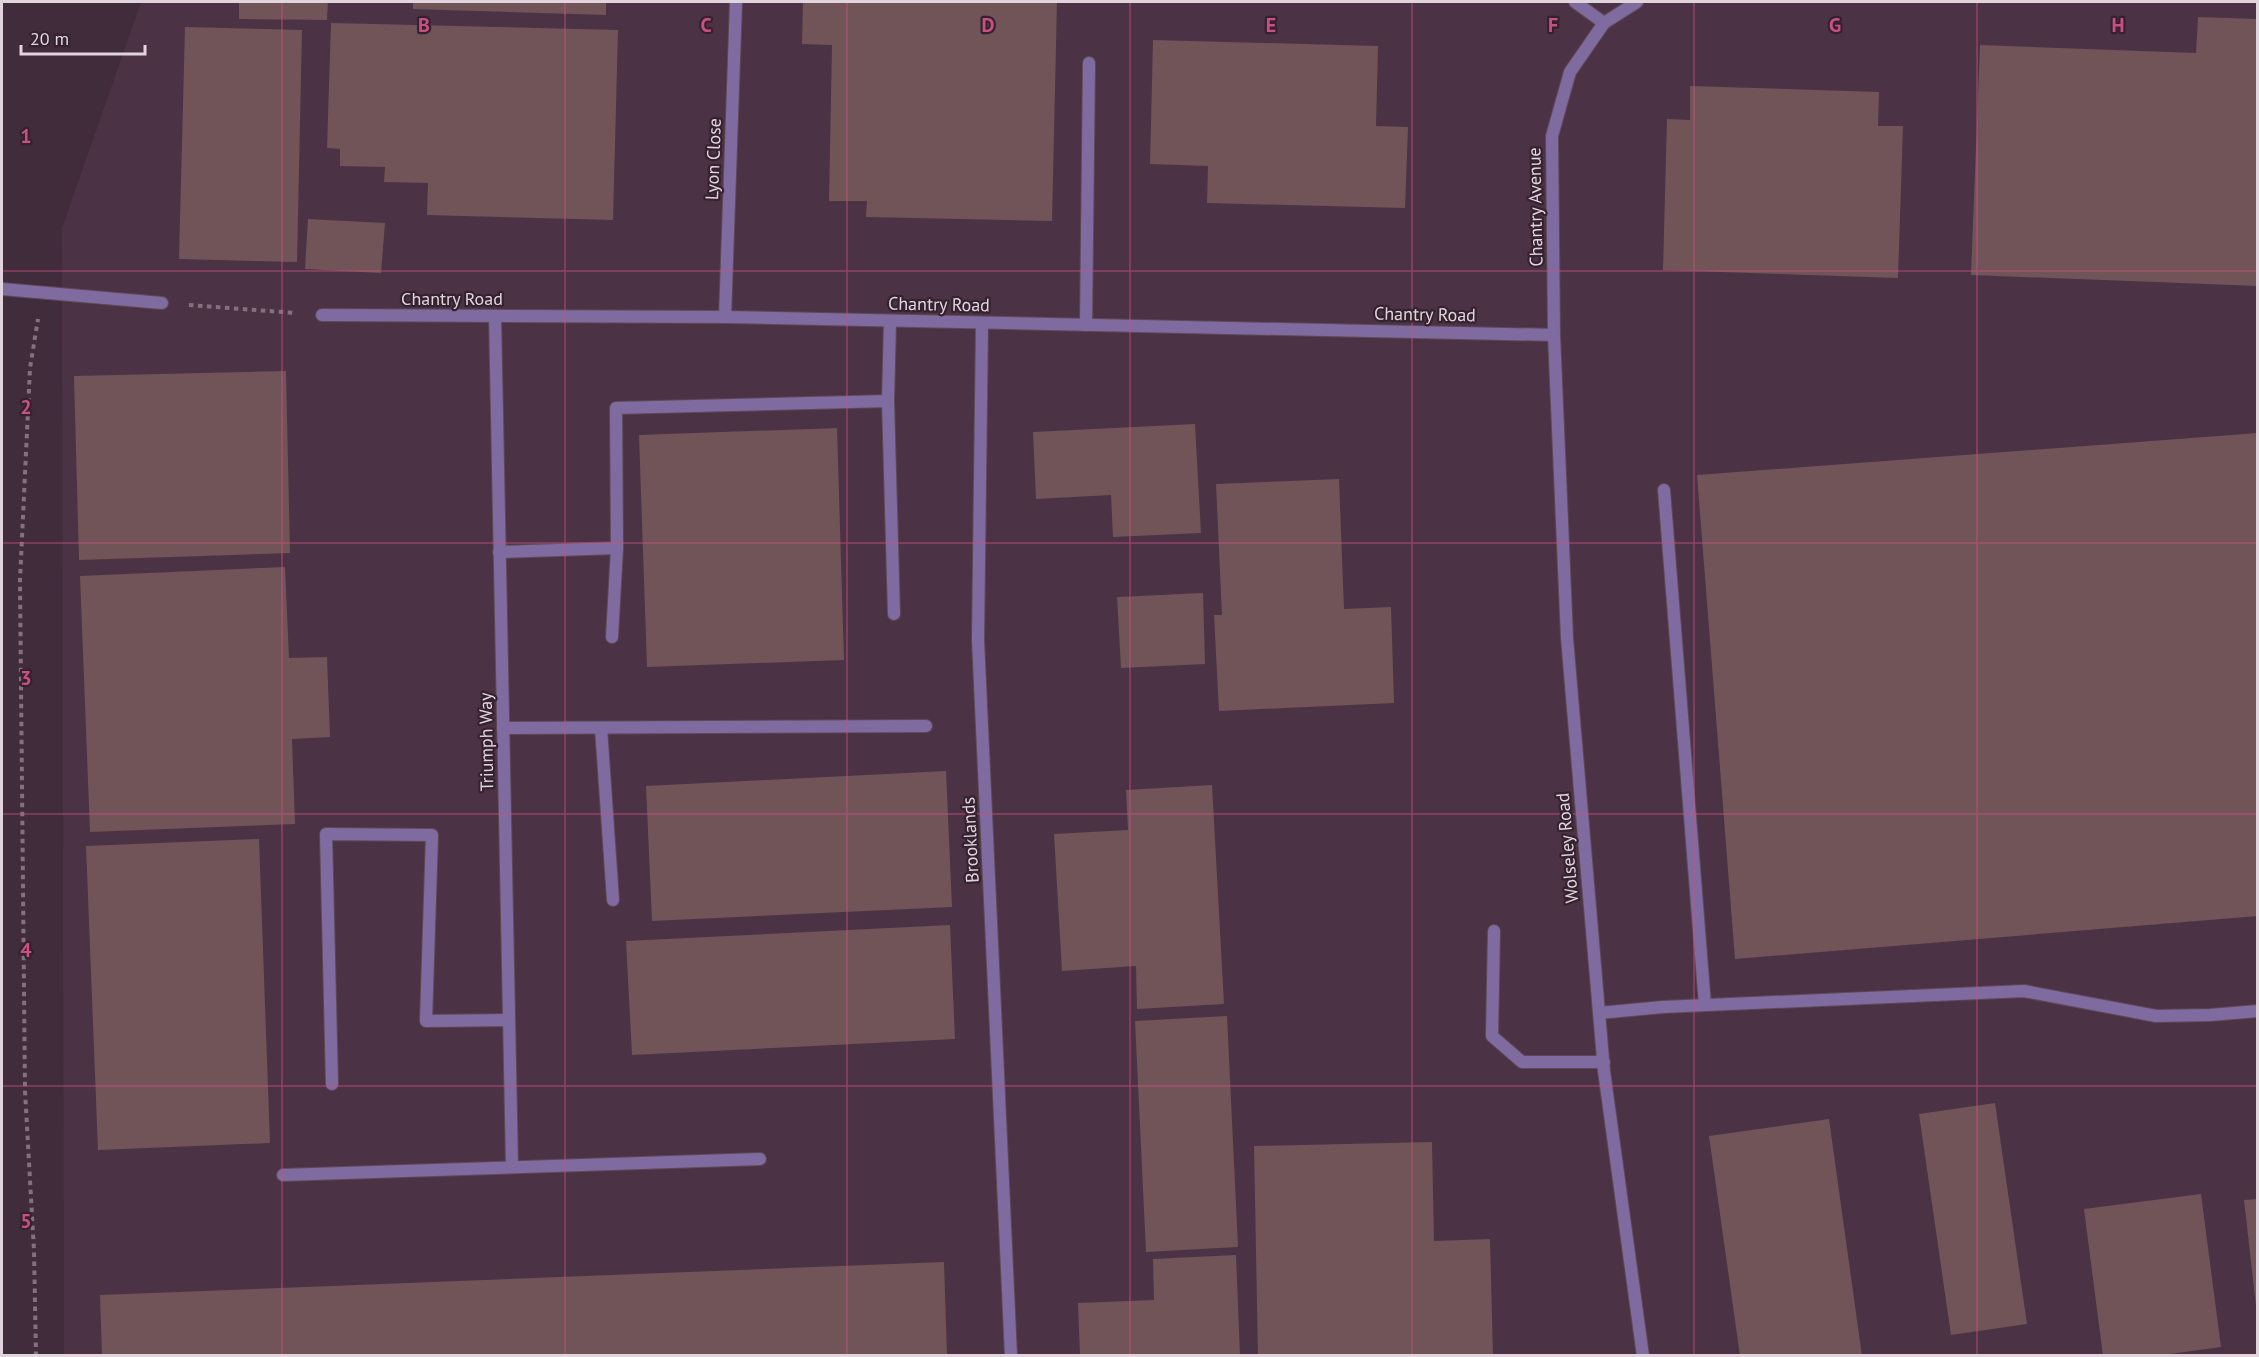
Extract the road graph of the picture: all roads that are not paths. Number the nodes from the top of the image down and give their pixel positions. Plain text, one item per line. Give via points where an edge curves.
1 (736, 2) edge
2 (1575, 2) edge
3 (1637, 2) edge
4 (1604, 23) junction
5 (1089, 63) dead end
6 (2, 289) edge
7 (162, 303) road end
8 (322, 315) road end
9 (495, 316) junction
10 (725, 317) junction
11 (890, 321) junction
12 (982, 324) junction
13 (1086, 325) junction
14 (1554, 335) junction
15 (888, 402) junction
16 (1664, 490) dead end
17 (617, 548) junction
18 (500, 552) junction
19 (894, 614) dead end
20 (612, 637) dead end
21 (926, 726) dead end
22 (503, 728) junction
23 (602, 728) junction
24 (613, 900) dead end
25 (1494, 931) dead end
26 (1705, 1005) junction
27 (2258, 1011) edge
28 (1599, 1013) junction
29 (509, 1020) junction
30 (1604, 1062) junction
31 (332, 1084) dead end
32 (760, 1159) dead end
33 (512, 1166) junction
34 (283, 1175) dead end
35 (1011, 1356) edge
36 (1643, 1356) edge

1 - 10 street, Lyon Close
2 - 4 street
3 - 4 street, Chantry Avenue
4 - 14 street, Chantry Avenue via 1570,72 1552,136
5 - 13 street
6 - 7 street
8 - 9 street, Chantry Road
9 - 10 street, Chantry Road
9 - 18 street, Triumph Way
10 - 11 street, Chantry Road
11 - 12 street, Chantry Road
11 - 15 street
12 - 13 street, Chantry Road
12 - 35 street, Brooklands via 978,640
13 - 14 street, Chantry Road
14 - 28 street, Wolseley Road via 1567,638
15 - 17 street via 616,408
15 - 19 street
16 - 26 street
17 - 18 street
17 - 20 street
18 - 22 street, Triumph Way
21 - 23 street
22 - 23 street
22 - 29 street, Triumph Way
23 - 24 street
25 - 30 street via 1492,1036 1522,1062
26 - 27 street via 2024,991 2156,1016
26 - 28 street
28 - 30 street, Wolseley Road
29 - 31 street via 426,1021 432,835 326,834
29 - 33 street, Triumph Way
30 - 36 street, Wolseley Road
32 - 33 street
33 - 34 street

